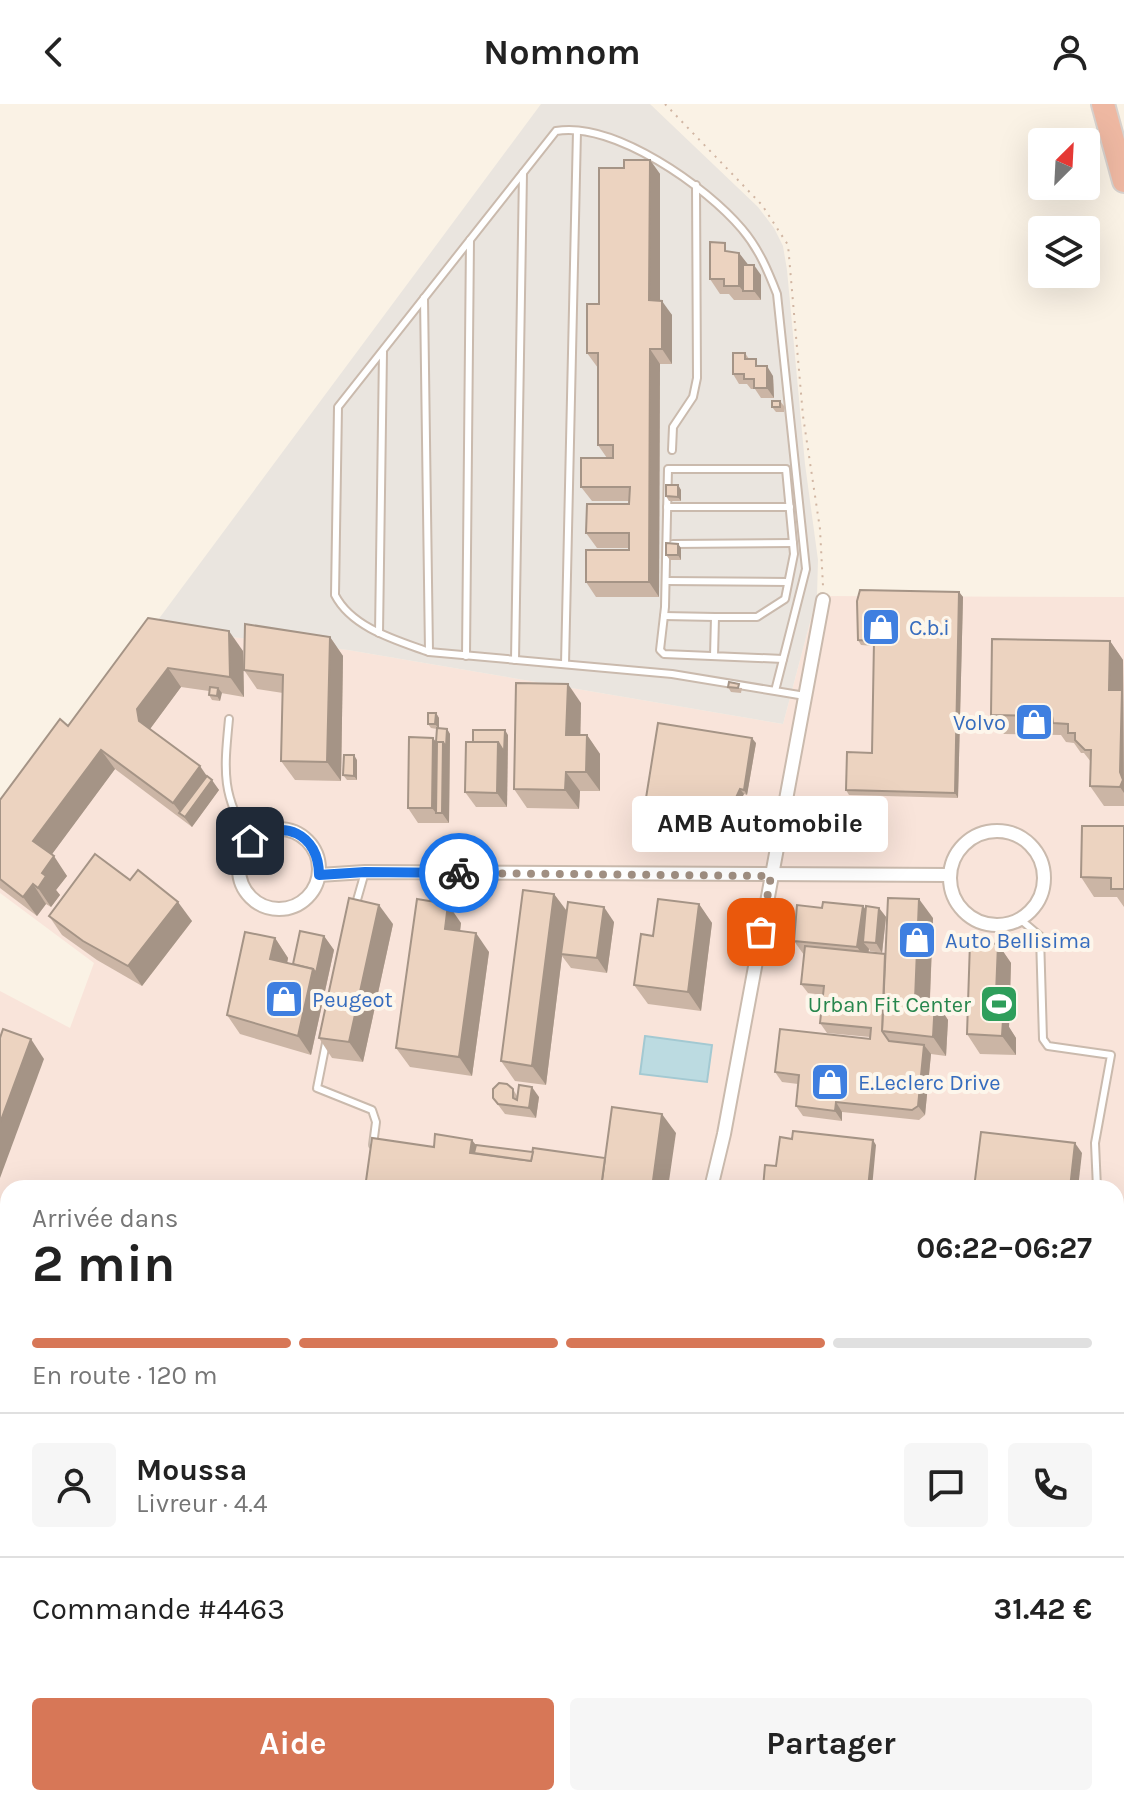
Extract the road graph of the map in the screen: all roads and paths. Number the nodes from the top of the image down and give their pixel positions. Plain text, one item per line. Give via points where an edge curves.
1 (1103, 104) edge
2 (577, 131) junction
3 (523, 173) junction
4 (1124, 181) edge
5 (696, 185) junction
6 (470, 240) junction
7 (424, 298) junction
8 (383, 351) junction
9 (672, 450) dead end
10 (667, 507) junction
11 (790, 507) junction
12 (793, 543) junction
13 (666, 544) junction
14 (666, 581) junction
15 (788, 582) junction
16 (823, 600) dead end
17 (664, 616) junction
18 (715, 617) junction
19 (379, 633) junction
20 (429, 652) junction
21 (466, 656) junction
22 (714, 656) junction
23 (783, 659) junction
24 (515, 660) junction
25 (565, 664) junction
26 (775, 691) junction
27 (805, 696) junction
28 (229, 719) dead end
29 (250, 841) junction
30 (365, 872) junction
31 (319, 875) junction
32 (950, 875) junction
33 (771, 876) junction
34 (353, 918) edge
35 (1021, 920) junction
36 (327, 1042) edge
37 (373, 1149) edge
38 (713, 1180) edge
39 (1097, 1180) edge

1 - 4 highway
2 - 3 lane via 556,131
2 - 5 lane via 650,156
2 - 25 lane
3 - 6 lane
3 - 24 lane
5 - 9 lane via 697,378 693,397 673,427
5 - 23 lane via 742,229 765,262 777,294 806,569
6 - 7 lane
6 - 21 lane
7 - 8 lane
7 - 20 lane
8 - 19 lane
8 - 19 lane via 338,407 335,595 341,606
10 - 11 lane
10 - 11 lane via 668,469 786,469
10 - 13 lane
11 - 12 lane
12 - 13 lane
12 - 15 lane
13 - 14 lane
14 - 15 lane
14 - 17 lane
15 - 18 lane via 785,599 757,617
16 - 27 street
17 - 18 lane
17 - 22 lane via 664,654
18 - 22 lane
19 - 20 lane
20 - 21 lane
21 - 24 lane
22 - 23 lane
23 - 26 lane
24 - 25 lane
25 - 26 lane
26 - 27 lane
27 - 33 street
28 - 29 lane via 224,769 233,810
29 - 31 street via 272,830 297,834 315,851
29 - 31 street via 239,865 240,879 255,901 267,907 281,909 306,899
30 - 31 street
30 - 33 street
30 - 34 lane
32 - 33 street
32 - 35 street via 956,903 978,922 992,926
32 - 35 street via 953,860 972,837 1001,831 1029,843 1044,868 1045,883 1041,898
33 - 38 street
35 - 39 lane via 1040,936 1043,1039 1048,1046 1111,1055 1095,1143
36 - 37 lane via 317,1088 372,1110

